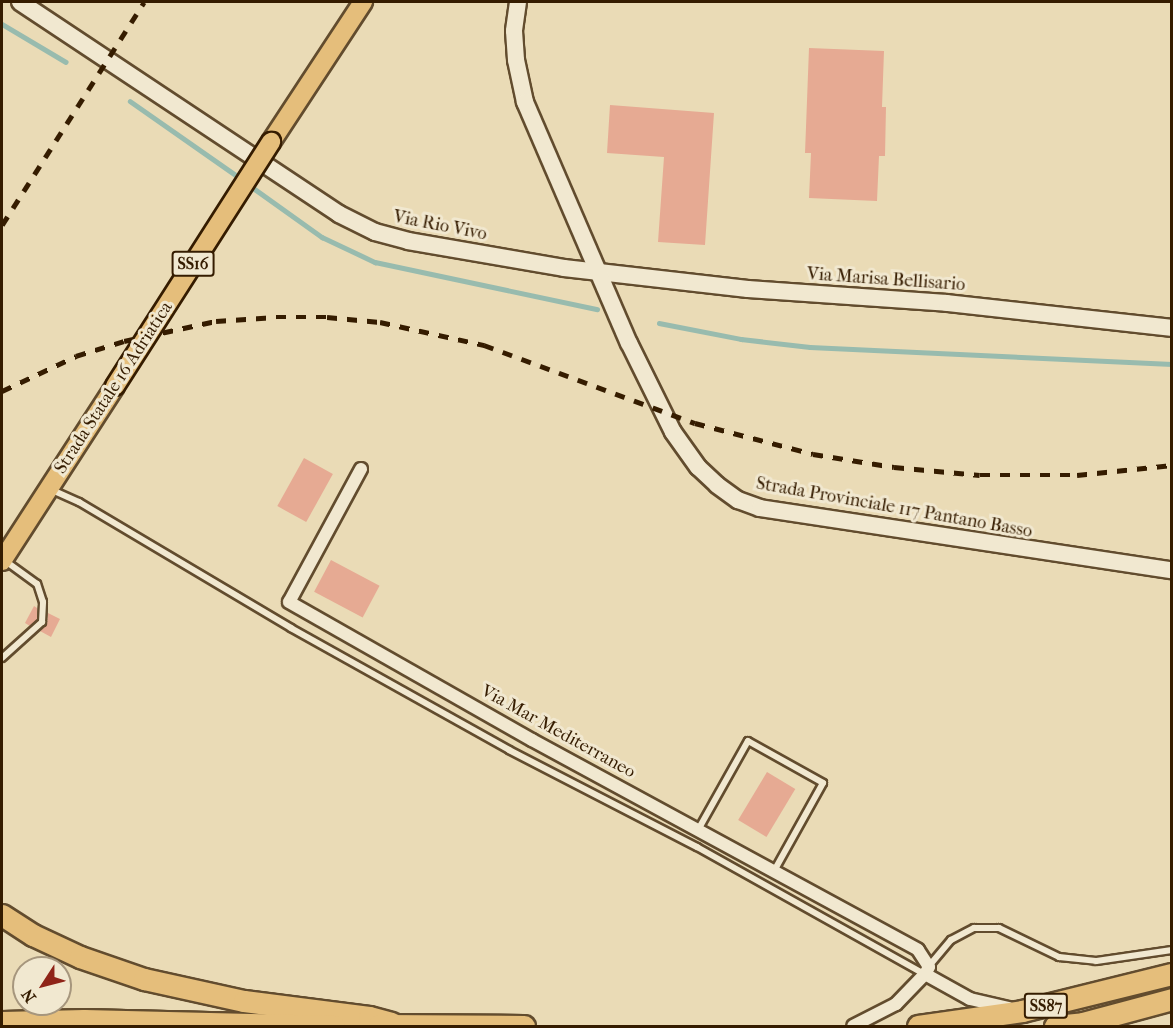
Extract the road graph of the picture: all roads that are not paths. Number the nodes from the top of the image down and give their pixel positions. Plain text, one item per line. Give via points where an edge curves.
1 (20, 2) edge
2 (363, 2) edge
3 (518, 2) edge
4 (598, 271) junction
5 (1172, 328) edge
6 (361, 469) dead end
7 (49, 489) junction
8 (2, 560) edge
9 (1172, 570) edge
10 (2, 658) edge
11 (698, 830) junction
12 (774, 872) junction
13 (2, 915) edge
14 (1172, 950) edge
15 (927, 970) junction
16 (1172, 975) edge
17 (1172, 999) edge
18 (1022, 1011) junction
19 (2, 1023) edge
20 (391, 1023) junction
21 (21, 1026) edge
22 (364, 1026) edge
23 (370, 1026) edge
24 (524, 1026) edge
25 (853, 1026) edge
26 (918, 1026) edge
27 (1055, 1026) edge

1 - 4 street, Via Rio Vivo via 339,214 375,232 408,242
2 - 7 main road, Strada Statale 16 Adriatica / SS16, bridge
3 - 4 street via 514,31 525,102
4 - 5 street, Via Marisa Bellisario via 748,289 947,303
4 - 9 street, Strada Provinciale 117 Pantano Basso via 673,432 698,466 738,500 760,508 855,524
6 - 11 street, Via Mar Mediterraneo via 289,602
7 - 8 main road, Strada Statale 16 Adriatica / SS16
7 - 15 lane via 79,502 291,628 509,750
8 - 10 lane via 37,584 43,602 42,622
11 - 12 street, Via Mar Mediterraneo
11 - 12 lane via 747,741 823,783
12 - 15 street, Via Mar Mediterraneo via 918,950
13 - 20 highway via 80,957 144,979 244,1001
14 - 15 lane via 1096,961 1059,957 999,928 974,928 951,940
15 - 18 street, Via Mar Mediterraneo via 970,999
15 - 25 street via 896,1004
16 - 18 highway, SS87
17 - 27 highway, SS87 via 1083,1023
18 - 26 highway, SS87
19 - 21 highway
19 - 22 highway via 84,1020
20 - 23 highway
20 - 24 highway

